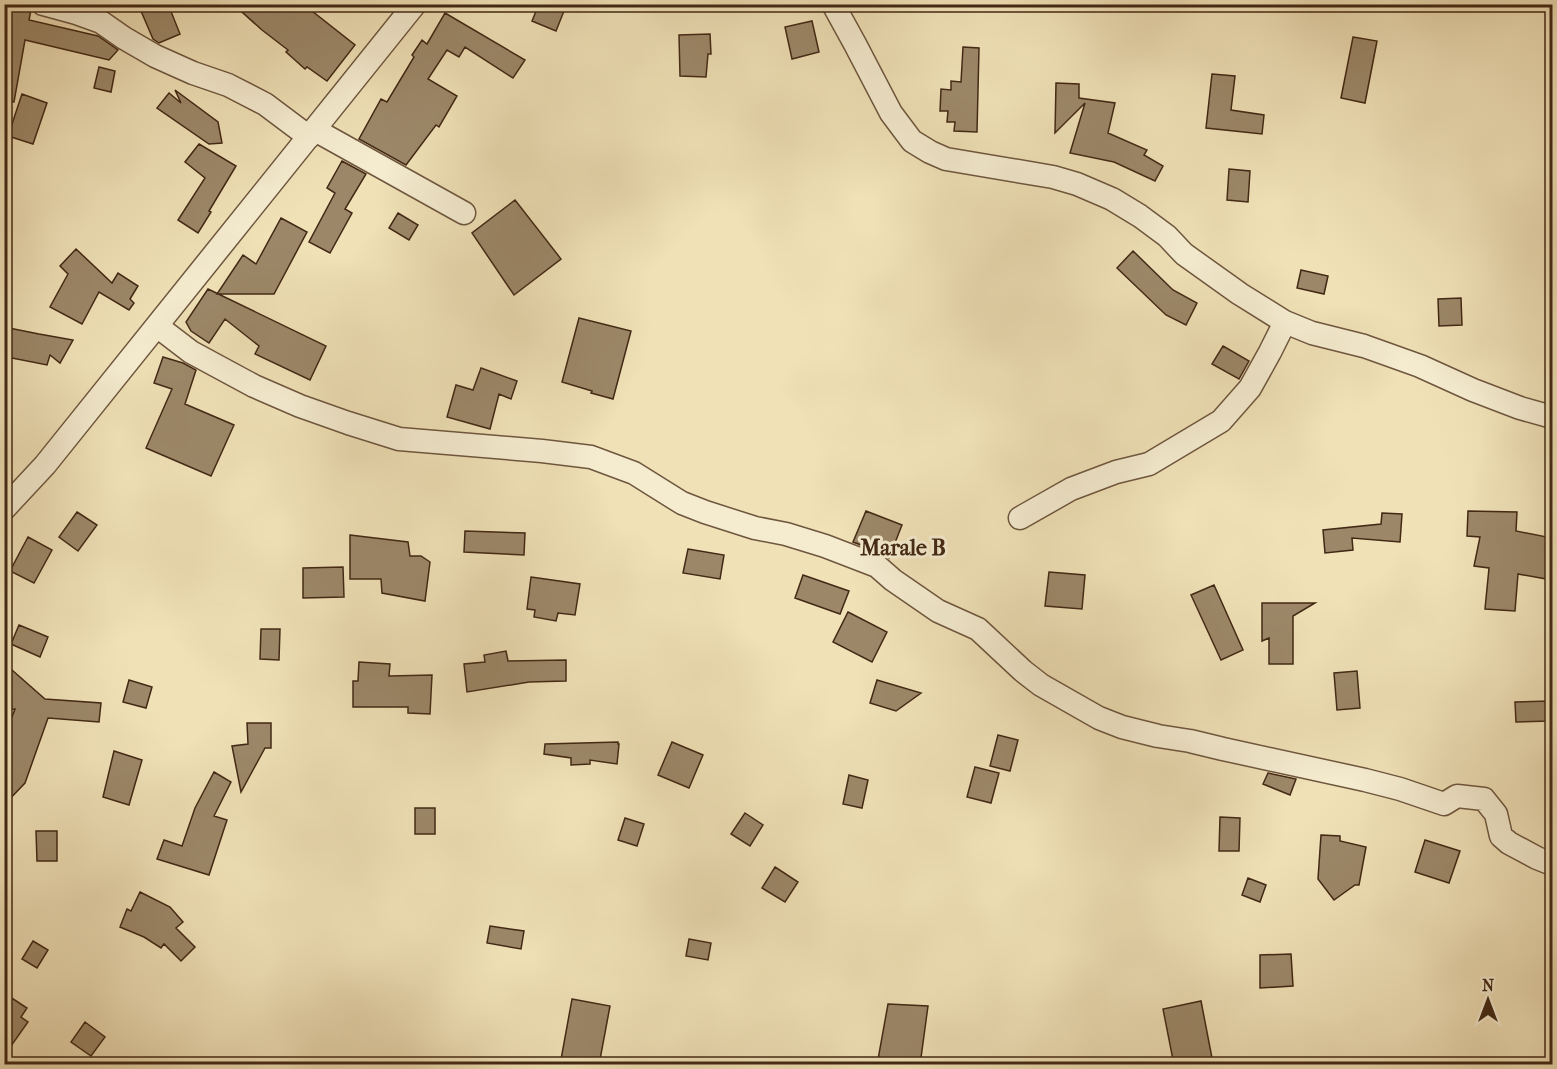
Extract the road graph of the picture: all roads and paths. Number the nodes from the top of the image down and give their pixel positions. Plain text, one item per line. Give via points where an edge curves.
1 (44, 4) edge
2 (415, 4) edge
3 (833, 4) edge
4 (312, 133) junction
5 (464, 213) dead end
6 (1285, 322) junction
7 (157, 326) junction
8 (1552, 417) edge
9 (4, 509) edge
10 (1020, 518) dead end
11 (1552, 864) edge

1 - 4 street via 101,22 155,57 228,85
2 - 4 street
3 - 6 street via 891,113 912,141 946,159 1053,177 1112,199 1167,236 1184,254 1240,294
4 - 5 street
4 - 7 street
6 - 8 street via 1364,346
6 - 10 street via 1250,388 1221,421 1149,464 1071,489
7 - 9 street via 45,465
7 - 11 street via 191,352 254,386 348,423 399,439 591,457 634,473 682,503 705,512 825,546 877,566 938,611 978,629 1041,685 1122,727 1365,780 1444,804 1457,796 1484,800 1496,814 1501,836

